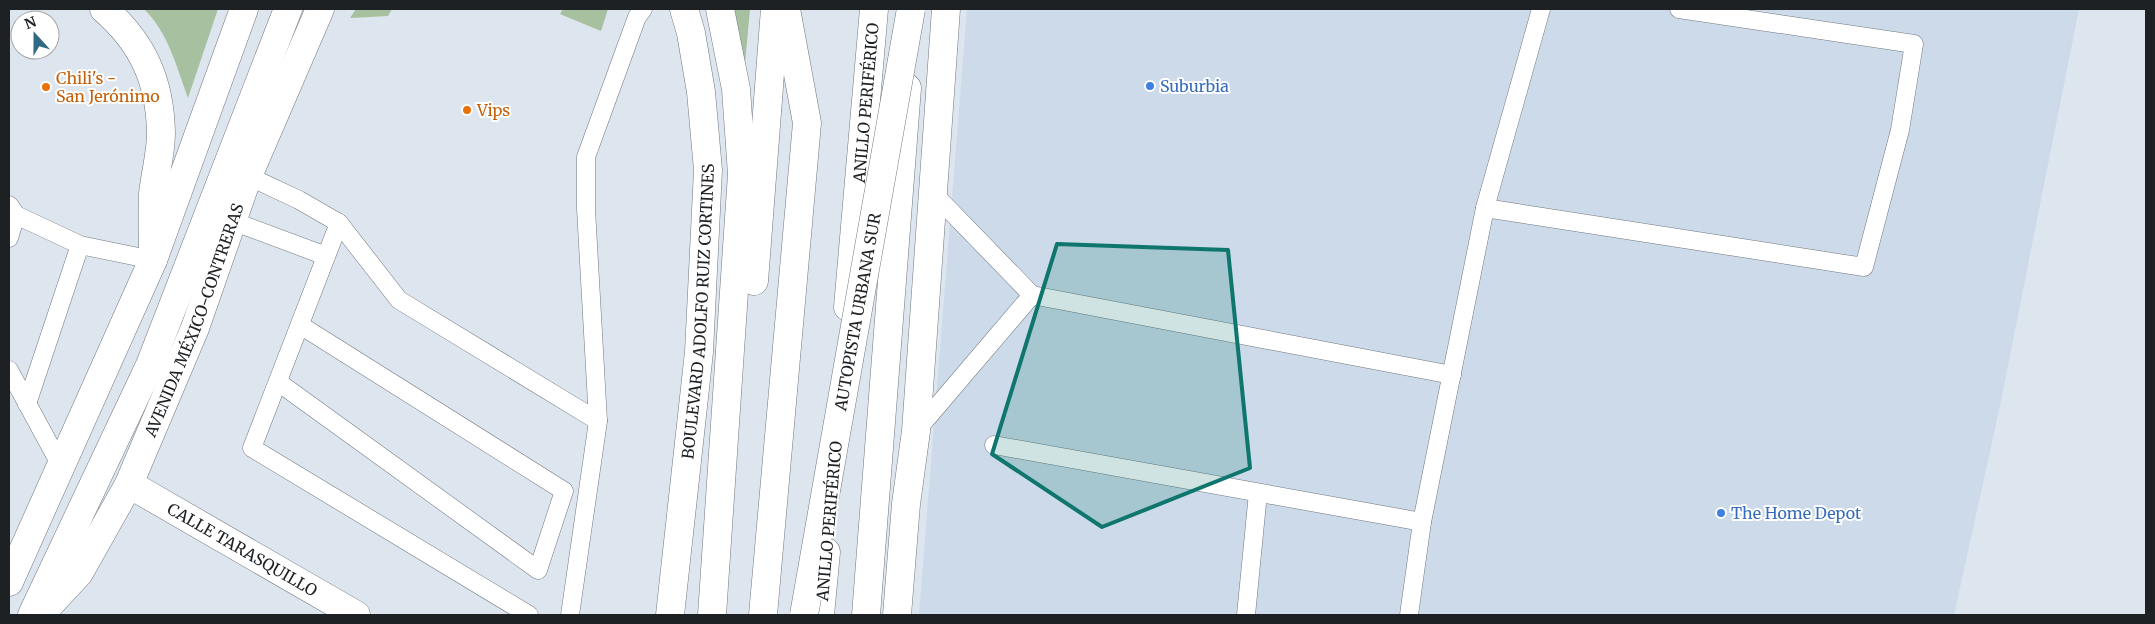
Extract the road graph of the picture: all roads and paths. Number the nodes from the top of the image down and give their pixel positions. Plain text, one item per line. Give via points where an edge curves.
1 (104, 9) edge
2 (244, 9) edge
3 (288, 9) edge
4 (320, 9) edge
5 (643, 9) edge
6 (684, 9) edge
7 (720, 9) edge
8 (775, 9) edge
9 (786, 9) edge
10 (874, 9) edge
11 (912, 9) edge
12 (946, 9) edge
13 (1541, 9) edge
14 (1678, 9) edge
15 (248, 176) junction
16 (934, 193) junction
17 (1485, 208) junction
18 (12, 210) edge
19 (232, 221) junction
20 (339, 223) junction
21 (9, 238) edge
22 (80, 245) junction
23 (326, 256) junction
24 (153, 260) junction
25 (1032, 295) junction
26 (300, 325) junction
27 (9, 370) edge
28 (1452, 375) junction
29 (278, 382) junction
30 (27, 404) junction
31 (598, 422) junction
32 (916, 431) junction
33 (994, 446) dead end
34 (61, 466) junction
35 (129, 484) junction
36 (1258, 493) junction
37 (1422, 522) junction
38 (9, 582) edge
39 (32, 615) edge
40 (40, 615) edge
41 (356, 615) edge
42 (529, 615) edge
43 (570, 615) edge
44 (670, 615) edge
45 (712, 615) edge
46 (728, 615) edge
47 (763, 615) edge
48 (804, 615) edge
49 (820, 615) edge
50 (866, 615) edge
51 (897, 615) edge
52 (1246, 615) edge
53 (1409, 615) edge

1 - 24 main road via 122,25 146,59 158,94 161,135 153,195
2 - 24 main road
3 - 39 main road via 150,365
4 - 15 main road, AVENIDA MÉXICO-CONTRERAS
5 - 31 lane via 637,17 586,157
6 - 44 main road, BOULEVARD ADOLFO RUIZ CORTINES via 701,92 708,170 699,352
7 - 45 main road via 736,88 742,174
8 - 46 main road
9 - 47 main road via 807,123
10 - 49 main road, ANILLO PERIFÉRICO
11 - 48 main road, AUTOPISTA URBANA SUR, bridge
11 - 50 main road
12 - 16 main road
13 - 17 lane
14 - 17 lane via 1914,44 1900,130 1864,267
15 - 19 main road, AVENIDA MÉXICO-CONTRERAS
15 - 20 lane
16 - 25 lane
16 - 32 main road
17 - 28 lane
18 - 21 lane
18 - 22 lane
19 - 23 lane
19 - 35 main road, AVENIDA MÉXICO-CONTRERAS via 195,328
20 - 23 lane
20 - 31 lane via 399,300
22 - 24 lane
22 - 30 lane
23 - 26 lane
24 - 34 main road
25 - 28 lane
25 - 32 lane
26 - 29 lane
26 - 29 lane via 564,491 538,570
27 - 30 lane
28 - 37 lane
29 - 42 lane via 252,448
30 - 34 lane
31 - 43 lane
32 - 51 main road
33 - 36 lane
34 - 38 main road
35 - 40 main road, AVENIDA MÉXICO-CONTRERAS via 79,573
35 - 41 main road, CALLE TARASQUILLO
36 - 37 lane
36 - 52 lane
37 - 53 lane

